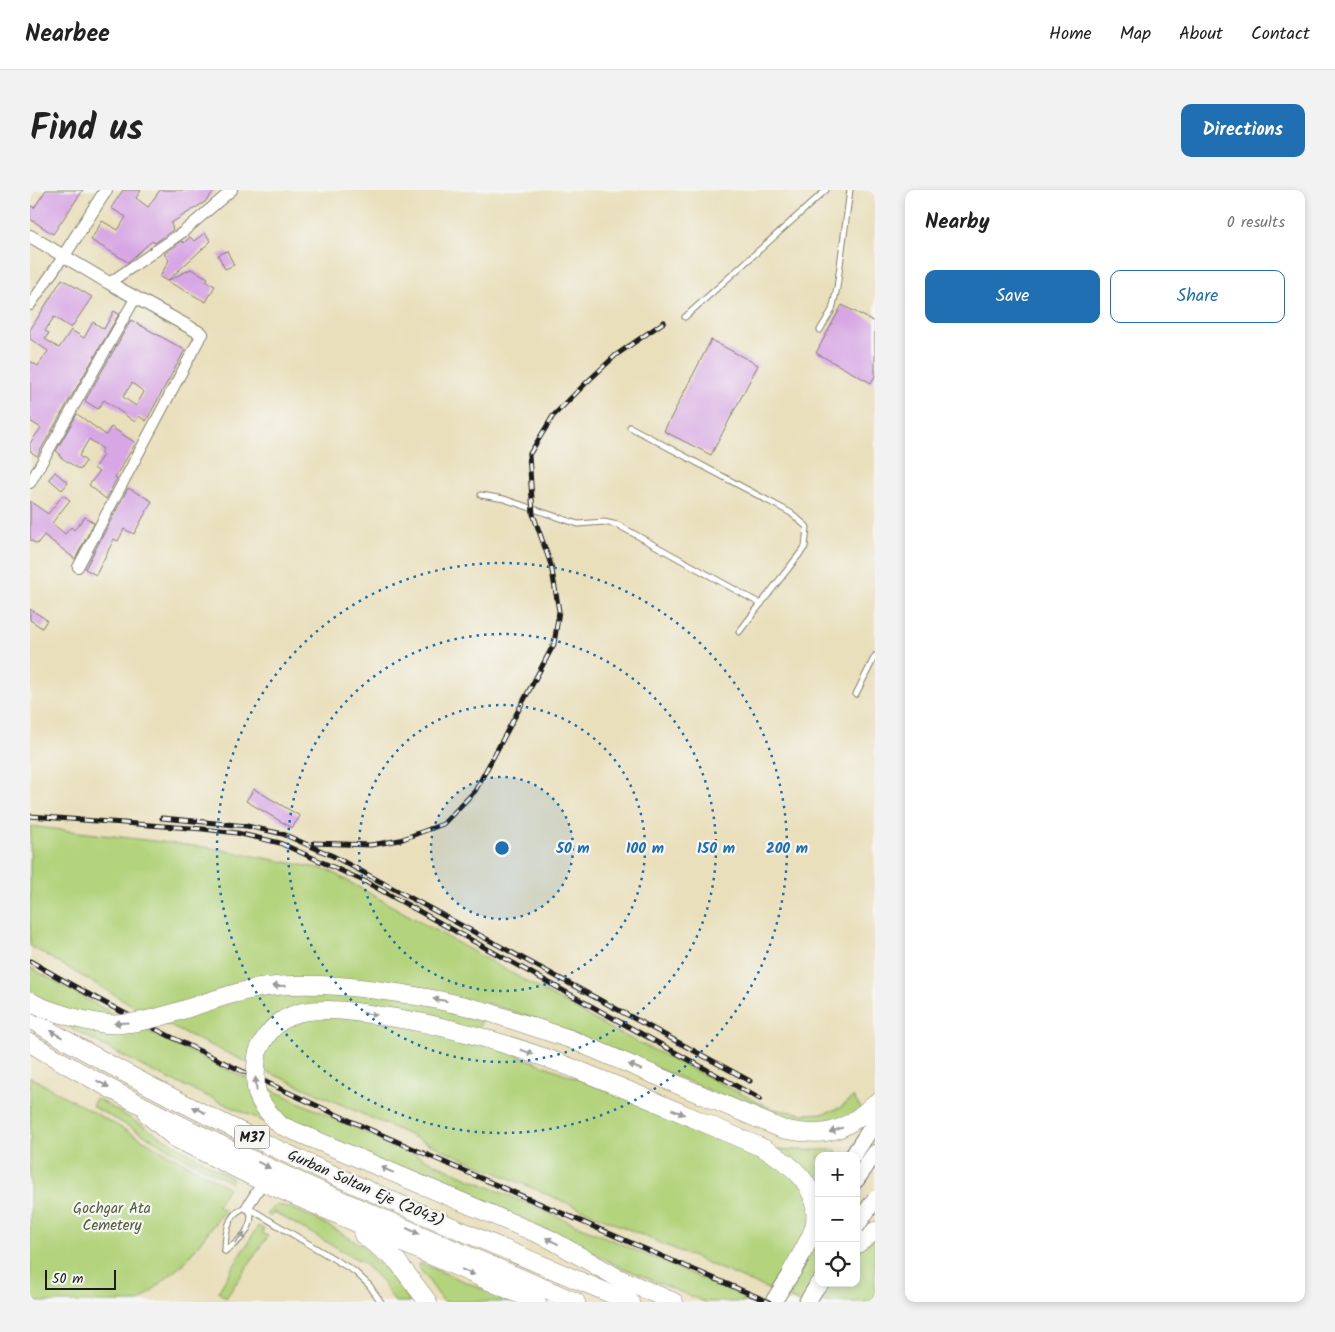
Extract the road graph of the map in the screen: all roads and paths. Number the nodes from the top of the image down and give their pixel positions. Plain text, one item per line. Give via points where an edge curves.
1 (106, 190) edge
2 (232, 190) edge
3 (826, 190) edge
4 (850, 190) edge
5 (30, 236) edge
6 (63, 257) junction
7 (110, 283) junction
8 (136, 297) junction
9 (30, 305) edge
10 (685, 317) dead end
11 (820, 330) dead end
12 (202, 334) joint
13 (630, 427) dead end
14 (30, 483) edge
15 (481, 495) dead end
16 (78, 566) dead end
17 (761, 604) junction
18 (739, 632) dead end
19 (875, 657) edge
20 (856, 694) dead end
21 (30, 1001) edge
22 (30, 1019) edge
23 (30, 1043) edge
24 (127, 1097) junction
25 (875, 1103) edge
26 (875, 1122) edge
27 (856, 1152) edge
28 (875, 1154) edge
29 (860, 1175) edge
30 (263, 1182) junction
31 (875, 1199) edge
32 (247, 1207) junction
33 (327, 1212) junction
34 (860, 1216) edge
35 (875, 1217) edge
36 (860, 1221) edge
37 (875, 1231) edge
38 (482, 1239) junction
39 (815, 1239) edge
40 (860, 1242) edge
41 (792, 1271) junction
42 (618, 1278) junction
43 (817, 1287) edge
44 (381, 1302) edge
45 (428, 1302) edge
46 (537, 1302) edge
47 (576, 1302) edge
48 (630, 1302) edge
49 (674, 1302) edge
50 (773, 1302) edge
51 (807, 1302) edge

1 - 6 street
2 - 7 street via 183,232
3 - 10 lane
4 - 11 lane via 837,288 832,310
5 - 6 street
6 - 7 street
6 - 9 street
7 - 8 street
8 - 12 street
8 - 14 street
12 - 16 street
13 - 17 lane via 791,513 807,528 805,547
15 - 17 lane via 504,498 578,524 604,522 618,525
17 - 18 lane
19 - 20 lane
25 -> 21 highway, bridge via 852,1124 828,1134 782,1129 570,1039 488,1012 426,998 320,985 267,987 218,998 153,1019 119,1025 62,1014
38 -> 22 highway, Gurban Soltan Eje (2043) / M37 via 224,1123 138,1080
23 -> 24 highway, Gurban Soltan Eje (2043) / M37
24 - 30 highway via 176,1138
24 -> 47 highway, Gurban Soltan Eje (2043) / M37 via 284,1175
26 - 27 main road
28 - 29 main road
30 - 32 street
30 - 33 highway
31 - 36 main road, bridge
32 -> 32 lane via 238,1209 234,1214 227,1229 225,1251 248,1230 251,1215
32 - 44 lane via 354,1271
33 - 45 highway via 376,1242 413,1280
33 -> 46 highway
34 - 35 main road
37 - 40 highway
38 - 42 highway
38 - 48 highway, Gurban Soltan Eje (2043) / M37
39 - 41 main road, bridge
42 -> 41 highway, bridge via 550,1239 280,1125 265,1110 256,1094 257,1053 268,1033 283,1020 301,1012 330,1011 404,1019 471,1034 555,1062 763,1148 783,1158 806,1182 814,1197 815,1223
41 - 50 main road
42 - 49 highway
43 - 51 main road

